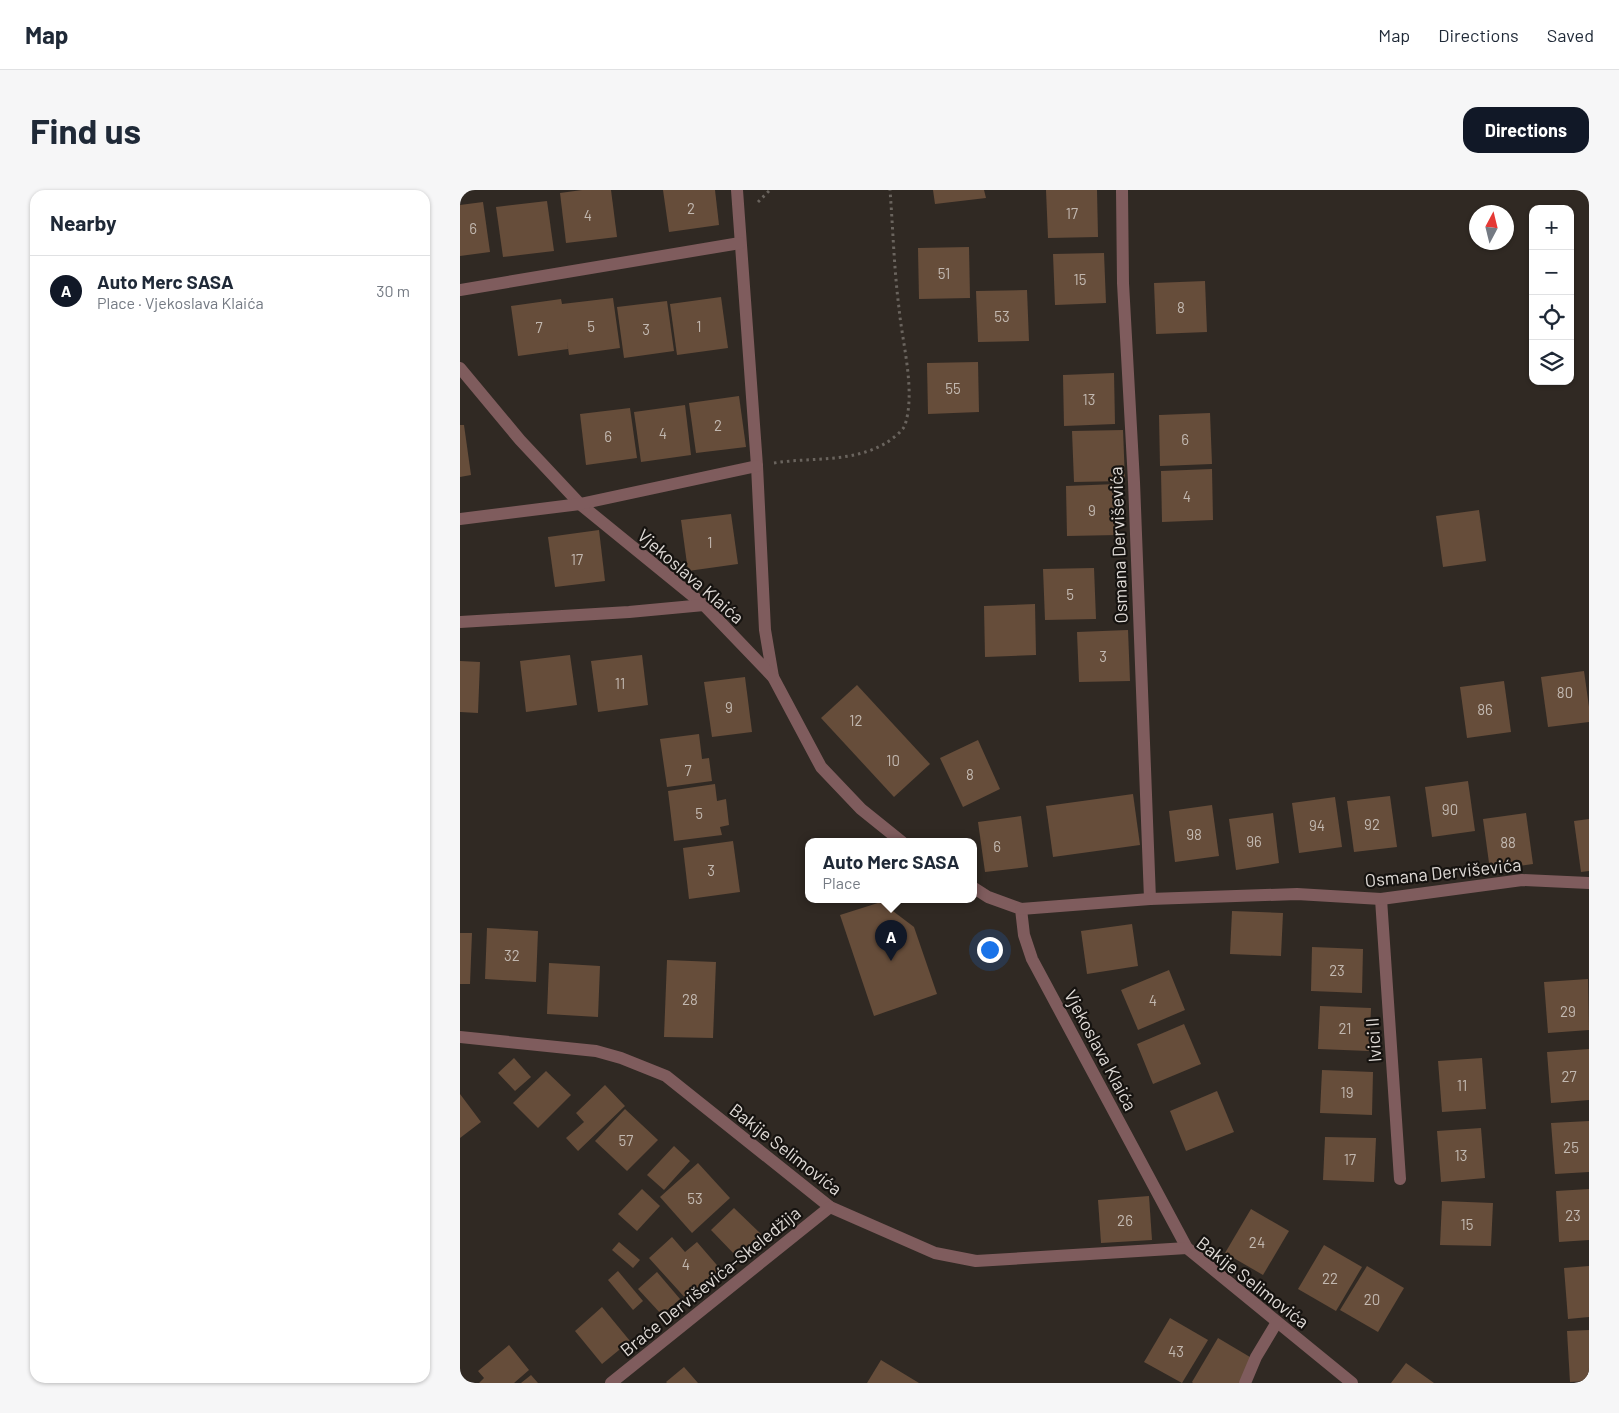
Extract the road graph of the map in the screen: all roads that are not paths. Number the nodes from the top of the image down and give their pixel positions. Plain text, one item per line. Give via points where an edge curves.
1 (737, 190) edge
2 (1122, 190) edge
3 (740, 243) junction
4 (460, 290) edge
5 (460, 368) edge
6 (756, 466) junction
7 (580, 504) junction
8 (460, 519) edge
9 (704, 605) junction
10 (460, 622) edge
11 (773, 677) junction
12 (897, 838) edge
13 (1589, 883) edge
14 (977, 890) edge
15 (1150, 899) junction
16 (1381, 899) junction
17 (1021, 909) junction
18 (460, 1038) edge
19 (1400, 1179) dead end
20 (830, 1207) junction
21 (1187, 1248) junction
22 (1277, 1322) junction
23 (611, 1383) edge
24 (1245, 1383) edge
25 (1352, 1383) edge

1 - 3 street
2 - 15 street, Osmana Derviševića via 1123,283
3 - 4 street
3 - 6 street
5 - 7 street, Vjekoslava Klaića via 520,440
6 - 7 street
6 - 11 street via 765,630
7 - 8 street
7 - 9 street, Vjekoslava Klaića
9 - 10 street
9 - 11 street, Vjekoslava Klaića
11 - 12 street, Vjekoslava Klaića via 821,767 861,809
13 - 16 street, Osmana Derviševića via 1522,880
14 - 17 street
15 - 16 street, Osmana Derviševića via 1297,894
15 - 17 street, Osmana Derviševića
16 - 19 street, Ivici II
17 - 21 street, Vjekoslava Klaića via 1024,935 1032,958
18 - 20 street, Bakije Selimovića via 596,1051 666,1076
20 - 21 street, Bakije Selimovića via 935,1253 976,1262
20 - 23 street, Braće Derviševića-Skeledžija
21 - 22 street, Bakije Selimovića
22 - 24 street
22 - 25 street, Bakije Selimovića

